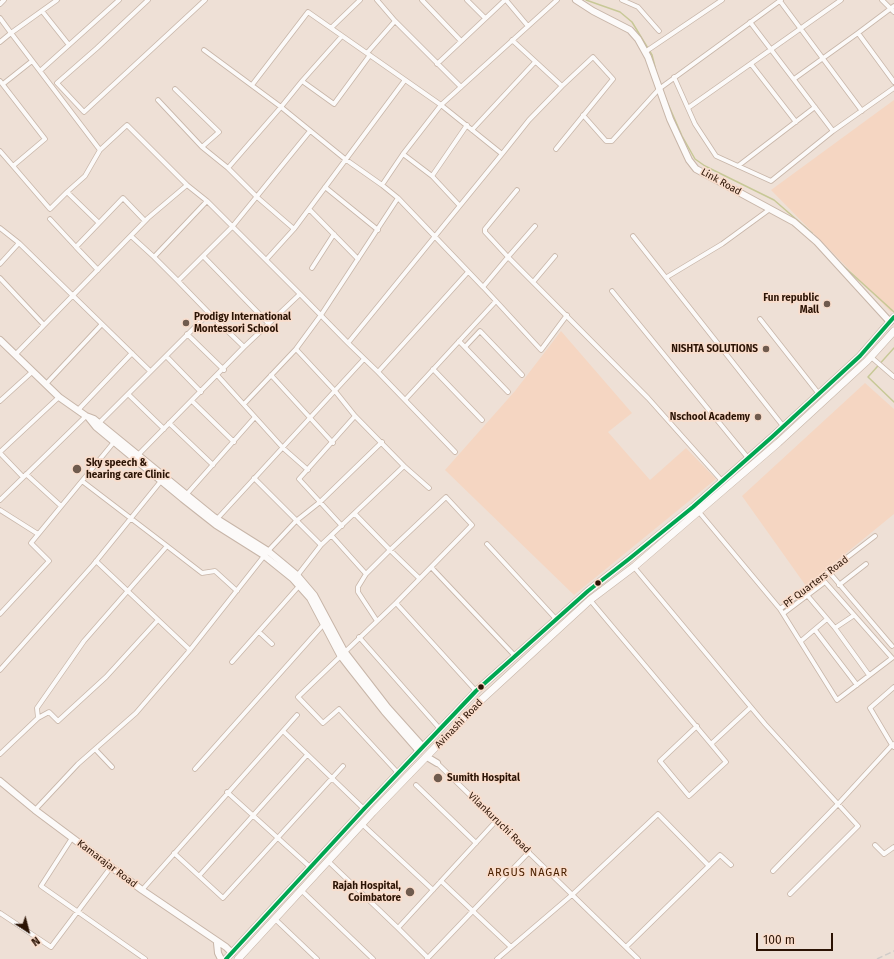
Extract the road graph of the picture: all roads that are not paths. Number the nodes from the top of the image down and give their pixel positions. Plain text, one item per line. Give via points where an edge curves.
1 (4, 0) edge
2 (57, 0) edge
3 (119, 0) edge
4 (148, 0) edge
5 (205, 0) edge
6 (360, 0) edge
7 (377, 0) edge
8 (422, 0) edge
9 (467, 0) edge
10 (506, 0) edge
11 (557, 0) edge
12 (576, 0) edge
13 (622, 0) edge
14 (722, 0) edge
15 (781, 0) edge
16 (841, 0) edge
17 (882, 0) edge
18 (0, 4) edge
19 (893, 9) edge
20 (42, 11) junction
21 (0, 18) edge
22 (485, 18) junction
23 (395, 21) junction
24 (750, 22) junction
25 (527, 25) junction
26 (331, 28) junction
27 (802, 29) junction
28 (659, 31) dead end
29 (12, 33) junction
30 (858, 33) junction
31 (342, 36) junction
32 (512, 40) junction
33 (461, 41) junction
34 (0, 42) edge
35 (70, 45) junction
36 (204, 50) dead end
37 (647, 50) junction
38 (771, 50) junction
39 (369, 54) junction
40 (823, 58) junction
41 (32, 61) junction
42 (535, 62) junction
43 (437, 64) junction
44 (751, 64) junction
45 (40, 71) junction
46 (674, 77) junction
47 (794, 79) junction
48 (405, 80) junction
49 (302, 81) junction
50 (1, 82) edge
51 (894, 82) edge
52 (252, 85) junction
53 (562, 86) junction
54 (461, 88) junction
55 (661, 88) junction
56 (894, 88) edge
57 (175, 89) dead end
58 (158, 100) dead end
59 (441, 105) junction
60 (281, 107) junction
61 (815, 107) junction
62 (688, 108) junction
63 (862, 111) junction
64 (583, 115) junction
65 (796, 122) junction
66 (467, 125) junction
67 (472, 130) junction
68 (310, 131) junction
69 (833, 131) junction
70 (202, 147) junction
71 (556, 149) dead end
72 (100, 150) junction
73 (0, 151) edge
74 (403, 154) junction
75 (502, 154) junction
76 (344, 159) junction
77 (13, 166) junction
78 (738, 166) junction
79 (228, 168) junction
80 (432, 176) junction
81 (382, 185) junction
82 (187, 186) junction
83 (325, 187) junction
84 (517, 190) dead end
85 (67, 192) junction
86 (257, 197) junction
87 (398, 198) junction
88 (207, 201) junction
89 (459, 205) junction
90 (309, 209) junction
91 (770, 209) junction
92 (50, 219) dead end
93 (145, 221) junction
94 (99, 223) junction
95 (535, 226) dead end
96 (232, 227) junction
97 (0, 228) edge
98 (294, 228) junction
99 (378, 230) junction
100 (334, 234) junction
101 (131, 236) junction
102 (434, 236) junction
103 (633, 236) dead end
104 (19, 242) junction
105 (76, 247) junction
106 (555, 256) dead end
107 (508, 257) junction
108 (154, 258) junction
109 (204, 258) junction
110 (358, 258) junction
111 (266, 260) junction
112 (0, 264) edge
113 (312, 268) dead end
114 (98, 270) junction
115 (468, 272) junction
116 (667, 277) junction
117 (0, 278) edge
118 (178, 281) junction
119 (534, 281) junction
120 (483, 287) junction
121 (612, 292) dead end
122 (300, 294) junction
123 (73, 296) junction
124 (496, 301) junction
125 (209, 313) junction
126 (321, 315) junction
127 (567, 315) junction
128 (760, 319) dead end
129 (892, 320) edge
130 (102, 324) junction
131 (269, 324) junction
132 (44, 325) junction
133 (894, 331) edge
134 (187, 334) junction
135 (459, 341) junction
136 (1, 342) edge
137 (348, 343) junction
138 (244, 347) junction
139 (465, 347) junction
140 (296, 349) junction
141 (132, 353) junction
142 (16, 355) junction
143 (166, 356) junction
144 (871, 357) junction
145 (364, 359) junction
146 (433, 369) junction
147 (224, 370) junction
148 (150, 371) junction
149 (32, 372) junction
150 (378, 372) junction
151 (522, 375) dead end
152 (218, 376) junction
153 (271, 376) junction
154 (894, 377) edge
155 (46, 384) junction
156 (335, 391) junction
157 (201, 392) junction
158 (508, 392) dead end
159 (128, 394) junction
160 (819, 394) junction
161 (59, 397) junction
162 (0, 400) edge
163 (405, 400) junction
164 (192, 401) junction
165 (244, 404) junction
166 (78, 410) junction
167 (86, 416) junction
168 (355, 416) junction
169 (255, 417) junction
170 (310, 418) junction
171 (482, 420) dead end
172 (99, 423) junction
173 (169, 424) junction
174 (783, 426) junction
175 (164, 429) junction
176 (114, 442) junction
177 (234, 442) junction
178 (382, 442) junction
179 (333, 443) junction
180 (283, 448) junction
181 (455, 452) dead end
182 (0, 453) edge
183 (136, 457) junction
184 (748, 458) junction
185 (213, 465) junction
186 (404, 466) junction
187 (308, 470) junction
188 (25, 476) junction
189 (254, 478) junction
190 (82, 480) junction
191 (161, 481) junction
192 (722, 481) junction
193 (429, 488) dead end
194 (186, 495) junction
195 (0, 500) edge
196 (320, 502) junction
197 (61, 506) junction
198 (0, 510) edge
199 (699, 512) junction
200 (355, 514) junction
201 (132, 518) junction
202 (217, 519) junction
203 (296, 521) junction
204 (342, 526) junction
205 (38, 534) junction
206 (332, 536) junction
207 (875, 536) dead end
208 (487, 544) dead end
209 (322, 545) junction
210 (167, 546) junction
211 (390, 550) junction
212 (266, 554) junction
213 (96, 561) junction
214 (866, 564) dead end
215 (431, 567) junction
216 (634, 567) junction
217 (829, 572) junction
218 (366, 574) junction
219 (297, 576) junction
220 (420, 578) junction
221 (839, 585) junction
222 (299, 586) junction
223 (128, 591) junction
224 (237, 591) junction
225 (807, 595) junction
226 (590, 600) junction
227 (396, 603) junction
228 (780, 609) junction
229 (784, 613) junction
230 (0, 614) edge
231 (853, 616) junction
232 (556, 618) junction
233 (827, 619) junction
234 (158, 620) junction
235 (377, 621) junction
236 (324, 624) junction
237 (835, 628) junction
238 (815, 630) junction
239 (258, 632) junction
240 (360, 637) junction
241 (801, 641) junction
242 (272, 644) dead end
243 (892, 646) dead end
244 (190, 650) junction
245 (343, 653) junction
246 (515, 656) junction
247 (232, 662) dead end
248 (503, 666) junction
249 (0, 670) edge
250 (510, 673) junction
251 (869, 675) junction
252 (857, 684) junction
253 (894, 687) edge
254 (476, 691) junction
255 (751, 707) junction
256 (297, 715) dead end
257 (38, 718) junction
258 (697, 726) junction
259 (440, 729) junction
260 (282, 731) junction
261 (711, 744) junction
262 (893, 746) edge
263 (95, 749) junction
264 (421, 749) junction
265 (0, 754) edge
266 (307, 755) junction
267 (428, 755) junction
268 (437, 763) joint
269 (112, 766) dead end
270 (343, 766) dead end
271 (195, 769) dead end
272 (398, 773) junction
273 (332, 778) junction
274 (0, 781) edge
275 (416, 785) dead end
276 (227, 792) junction
277 (838, 804) junction
278 (364, 809) junction
279 (35, 810) junction
280 (253, 816) junction
281 (496, 821) junction
282 (362, 824) junction
283 (277, 837) junction
284 (72, 838) junction
285 (476, 843) junction
286 (330, 845) junction
287 (875, 845) dead end
288 (894, 847) edge
289 (336, 851) junction
290 (529, 852) junction
291 (174, 853) junction
292 (328, 861) junction
293 (731, 865) dead end
294 (709, 866) junction
295 (111, 867) junction
296 (310, 867) junction
297 (773, 871) dead end
298 (199, 876) junction
299 (299, 880) junction
300 (441, 881) junction
301 (303, 888) junction
302 (142, 890) junction
303 (433, 890) junction
304 (573, 894) junction
305 (790, 894) dead end
306 (473, 911) junction
307 (77, 912) junction
308 (0, 913) edge
309 (275, 919) junction
310 (398, 928) junction
311 (217, 942) junction
312 (511, 947) junction
313 (626, 947) junction
314 (232, 953) junction
315 (428, 958) edge
316 (145, 959) edge
317 (221, 959) edge
318 (226, 959) edge
319 (238, 959) edge
320 (317, 959) edge
321 (373, 959) edge
322 (497, 959) edge
323 (638, 959) edge

1 - 18 street
2 - 20 street
3 - 35 street
4 - 5 street via 57,84 84,112
6 - 26 street
7 - 23 street
8 - 33 street
9 - 22 street
10 - 22 street
10 - 25 street
11 - 25 street
12 - 37 street, Link Road via 593,12 630,30
13 - 28 street via 638,8
14 - 37 street
15 - 24 street
15 - 27 street
16 - 27 street
17 - 19 street
19 - 30 street
20 - 29 street
20 - 35 street
21 - 29 street
22 - 33 street
23 - 39 street
23 - 43 street
24 - 38 street
24 - 46 street
25 - 32 street
26 - 31 street
26 - 52 street via 308,12
27 - 38 street
27 - 40 street
29 - 34 street
29 - 41 street
30 - 40 street
30 - 51 street
31 - 39 street
31 - 49 street
32 - 42 street
32 - 54 street
33 - 43 street
35 - 45 street
36 - 52 street
37 - 55 street, Link Road
38 - 44 street
38 - 47 street
39 - 48 street
39 - 49 street via 334,104
40 - 47 street
40 - 63 street
41 - 45 street
41 - 50 street
42 - 53 street
42 - 67 street
43 - 54 street
44 - 62 street
44 - 65 street
45 - 72 street
46 - 55 street
46 - 62 street
47 - 61 street
48 - 59 street
48 - 76 street
49 - 60 street
50 - 77 street via 44,139
52 - 60 street
53 - 64 street via 593,57 612,79
53 - 75 street via 529,120
54 - 59 street
55 - 64 street via 612,141 606,141
55 - 91 street, Link Road via 670,119 689,160 696,168
56 - 63 street
57 - 70 street via 219,132
58 - 70 street
59 - 66 street
59 - 74 street
60 - 68 street
60 - 79 street
61 - 65 street
61 - 69 street
62 - 78 street via 695,124 716,156
63 - 69 street
64 - 71 street
65 - 78 street
66 - 67 street
66 - 80 street
67 - 75 street
68 - 76 street
68 - 86 street
69 - 78 street via 771,181
70 - 79 street
72 - 82 street via 127,124
72 - 85 street via 85,176
73 - 77 street
74 - 80 street
74 - 81 street
75 - 89 street
76 - 81 street
76 - 83 street
77 - 85 street via 50,209
79 - 86 street
80 - 89 street
81 - 87 street
82 - 88 street
82 - 93 street
83 - 90 street
83 - 99 street
84 - 107 street via 485,229
85 - 94 street
86 - 96 street
86 - 98 street
87 - 99 street
87 - 102 street
88 - 96 street
88 - 108 street
89 - 102 street
90 - 98 street
90 - 100 street
91 - 116 street via 722,244
91 - 129 street, Link Road via 794,222 817,242
92 - 105 street
93 - 94 street via 123,198
93 - 101 street
94 - 105 street
95 - 107 street
96 - 109 street
96 - 111 street
97 - 104 street
98 - 111 street
99 - 110 street
100 - 110 street
100 - 113 street
101 - 108 street
101 - 114 street
102 - 115 street
102 - 137 street
103 - 116 street
104 - 112 street
104 - 123 street
105 - 114 street
106 - 119 street
107 - 119 street
107 - 120 street
108 - 118 street
109 - 118 street
109 - 131 street
110 - 126 street
111 - 122 street
114 - 123 street
115 - 120 street
115 - 150 street
116 - 174 street
117 - 132 street
118 - 125 street
119 - 127 street
120 - 124 street
121 - 184 street
122 - 126 street
122 - 131 street
123 - 130 street
123 - 132 street
124 - 127 street via 542,350
124 - 135 street
125 - 134 street
125 - 138 street
126 - 137 street
126 - 140 street
127 - 192 street via 648,398
128 - 160 street
129 - 160 main road via 860,356
130 - 141 street
130 - 155 street
131 - 138 street
132 - 142 street
133 - 144 main road, Avinashi Road
134 - 143 street
134 - 147 street
135 - 139 street
135 - 146 street
136 - 142 street
137 - 145 street
138 - 147 street
139 - 151 street via 480,331
139 - 158 street
140 - 153 street
140 - 156 street
141 - 148 street
141 - 166 street
142 - 149 street
143 - 148 street
143 - 157 street
144 - 154 street
144 - 199 main road, Avinashi Road
145 - 150 street
145 - 156 street
146 - 163 street
146 - 171 street
147 - 152 street
148 - 159 street
149 - 155 street
149 - 162 street
150 - 163 street
152 - 157 street
152 - 165 street
153 - 165 street
153 - 170 street
155 - 161 street
156 - 168 street
156 - 170 street
157 - 164 street
159 - 172 street
159 - 175 street
160 - 174 main road
161 - 166 street
161 - 182 street
163 - 181 street
164 - 173 street
164 - 177 street
165 - 169 street
166 - 167 street
167 - 172 street
167 - 176 street
167 - 188 street
168 - 178 street
168 - 179 street
169 - 177 street
169 - 180 street
170 - 179 street
170 - 180 street
172 - 183 street
173 - 175 street
173 - 185 street
174 - 184 main road
175 - 183 street
176 - 183 street
176 - 190 street
177 - 185 street
178 - 186 street
178 - 196 street
179 - 187 street
180 - 187 street
180 - 189 street
182 - 188 street
183 - 191 street
183 - 194 street
184 - 192 main road
185 - 194 street
186 - 193 street
186 - 200 street
187 - 196 street via 299,479
188 - 195 street
188 - 197 street
189 - 202 street
189 - 203 street
190 - 197 street
190 - 201 street
191 - 201 street
191 - 212 street via 216,525
192 - 232 main road
194 - 202 street
196 - 203 street
196 - 204 street
197 - 205 street
198 - 205 street
199 - 216 main road, Avinashi Road
199 - 228 street, PF Quarters Road
200 - 204 street
200 - 211 street
201 - 210 street
201 - 213 street
202 - 212 street
203 - 209 street
203 - 212 street
204 - 206 street
205 - 230 street via 31,543 49,561
206 - 209 street
206 - 218 street
207 - 217 street, PF Quarters Road
208 - 232 street
209 - 219 street
210 - 223 street
210 - 224 street via 202,573 215,571
211 - 215 street via 446,497 472,525
211 - 218 street
211 - 220 street
212 - 219 street
212 - 222 street
212 - 224 street
213 - 223 street
213 - 249 street
214 - 221 street
215 - 220 street
215 - 246 street
216 - 226 main road, Avinashi Road
216 - 255 street
217 - 221 street
217 - 228 street, PF Quarters Road
218 - 235 street via 358,587 358,592
219 - 245 street via 314,595
220 - 227 street
221 - 243 street
222 - 236 street via 310,598
222 - 239 street
223 - 234 street
223 - 257 street via 84,641 37,708
224 - 244 street
225 - 229 street
225 - 231 street via 825,582
225 - 233 street
226 - 250 main road, Avinashi Road
226 - 258 street
227 - 235 street
227 - 254 street
228 - 229 street
229 - 241 street
231 - 237 street
231 - 251 street via 892,658
232 - 246 main road
233 - 237 street
233 - 238 street
234 - 244 street
234 - 257 street via 106,677 58,721 49,712
235 - 240 street
236 - 245 street
236 - 271 street
237 - 251 street
238 - 241 street
238 - 252 street
239 - 242 street
239 - 247 street
240 - 245 street
240 - 259 street
241 - 252 street via 837,700
244 - 263 street via 136,713
245 - 264 street via 384,711
245 - 272 street via 298,697 323,723 339,709
246 - 248 main road
248 - 250 main road
248 - 254 main road
250 - 267 main road, Avinashi Road
251 - 252 street
253 - 262 street via 870,708
254 - 259 main road
255 - 261 street
255 - 277 street
256 - 260 street
257 - 265 street
258 - 261 street
258 - 261 street via 660,761 689,796 726,762
259 - 264 main road
260 - 266 street
260 - 276 street
262 - 277 street
263 - 269 street
263 - 279 street
264 - 272 main road
266 - 273 street
266 - 280 street
267 - 268 street, Vilankuruchi Road
267 - 282 main road, Avinashi Road
268 - 281 street, Vilankuruchi Road
270 - 273 street
272 - 278 main road
273 - 278 street
273 - 283 street
274 - 279 street, Kamarajar Road
275 - 285 street
276 - 280 street
276 - 291 street
277 - 297 street
277 - 305 street via 858,826
278 - 286 main road
279 - 284 street, Kamarajar Road
280 - 283 street
280 - 298 street
281 - 285 street
281 - 290 street, Vilankuruchi Road
282 - 289 main road, Avinashi Road
282 - 303 street
283 - 296 street
283 - 298 street via 223,898
284 - 295 street, Kamarajar Road
284 - 307 street via 41,886
285 - 300 street
286 - 289 main road
286 - 296 main road
287 - 288 street via 884,854
289 - 292 main road, Avinashi Road
290 - 304 street, Vilankuruchi Road
290 - 306 street
291 - 298 street
291 - 302 street
292 - 301 main road, Avinashi Road
292 - 310 street
293 - 294 street via 720,855
294 - 304 street via 658,814
294 - 313 street
295 - 302 street, Kamarajar Road
295 - 307 street
296 - 299 main road
299 - 301 main road
299 - 314 main road
300 - 303 street
300 - 306 street
301 - 309 main road, Avinashi Road
301 - 321 street
302 - 311 street, Kamarajar Road
303 - 310 street
304 - 312 street
304 - 313 street, Vilankuruchi Road
306 - 312 street
306 - 315 street
307 - 308 street via 51,947
307 - 316 street
309 - 319 main road, Avinashi Road
309 - 320 street
310 - 315 street
311 - 314 street, Kamarajar Road
311 - 317 street
312 - 322 street
313 - 323 street, Vilankuruchi Road
314 - 318 main road

